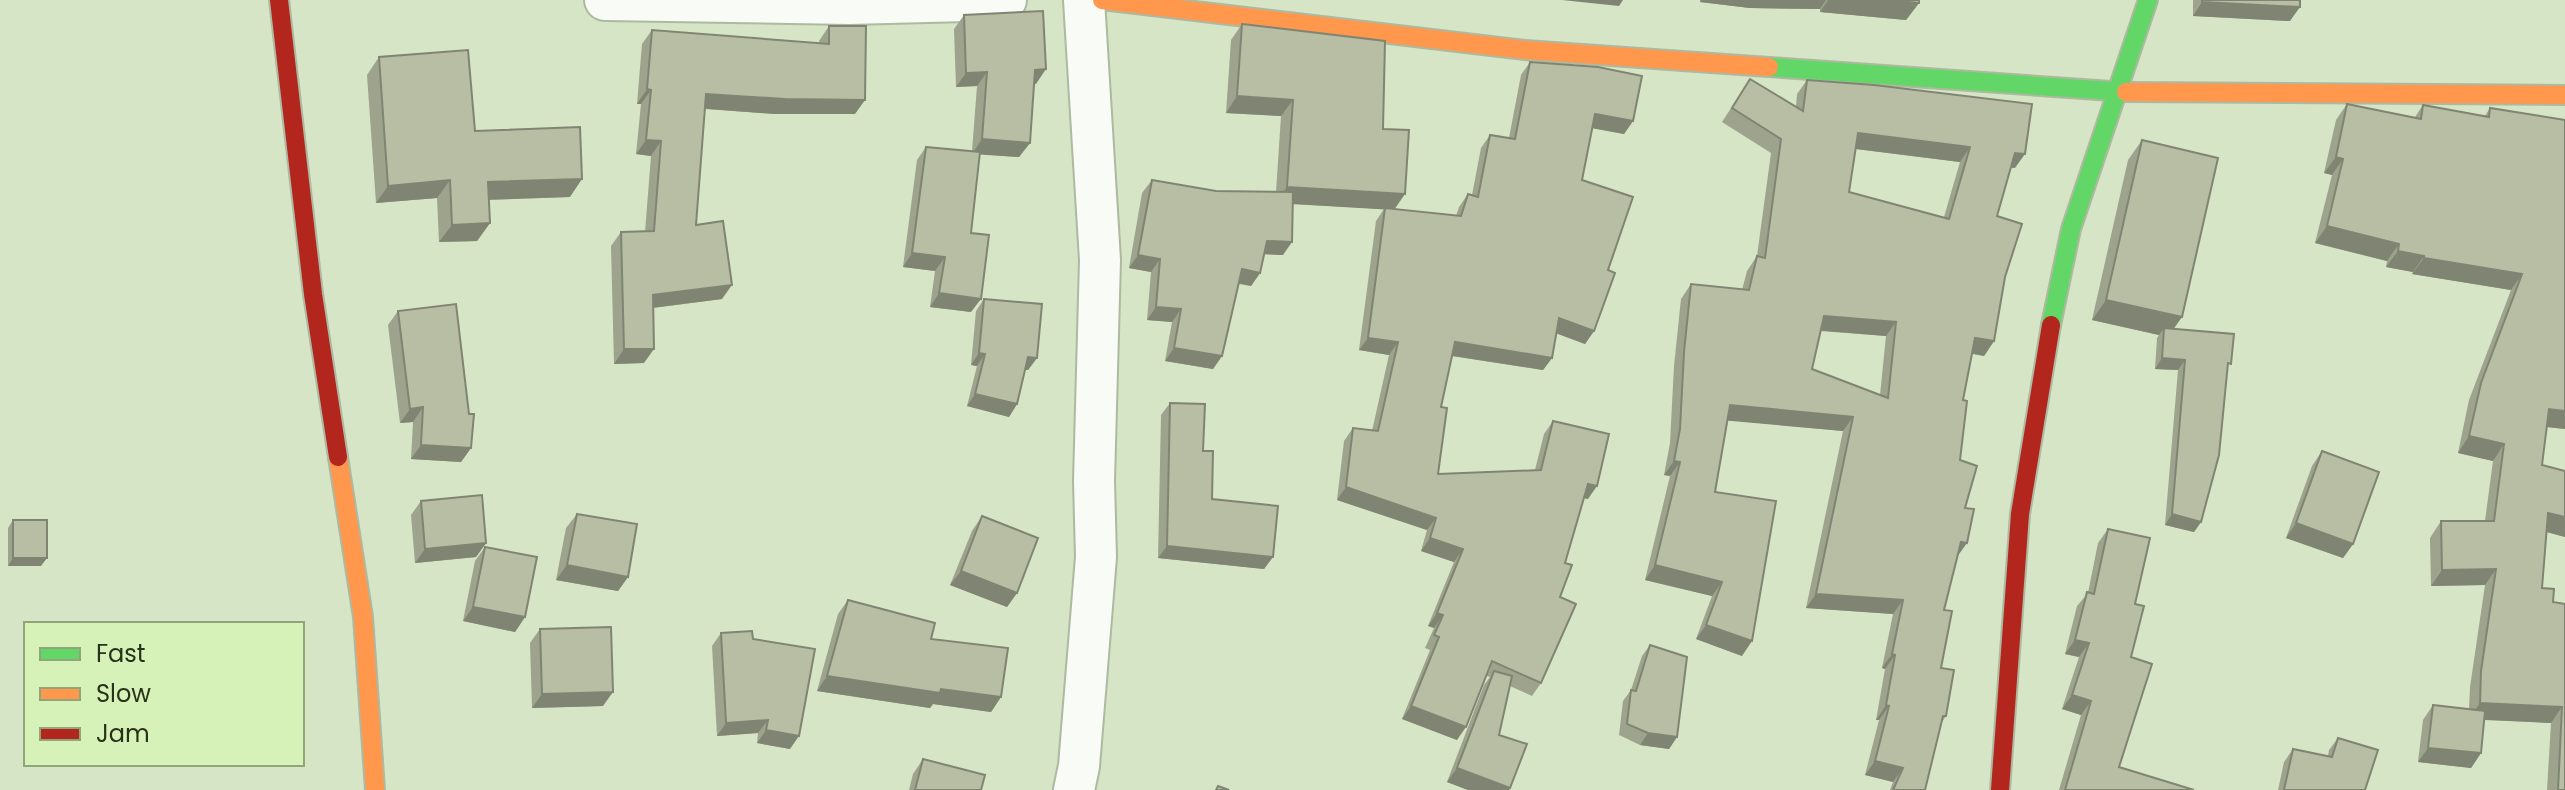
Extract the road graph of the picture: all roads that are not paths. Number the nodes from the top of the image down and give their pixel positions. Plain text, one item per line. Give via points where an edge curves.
1 (279, 0) edge
2 (605, 0) edge
3 (1006, 0) edge
4 (1084, 0) edge
5 (1102, 0) edge
6 (2148, 0) edge
7 (2117, 92) junction
8 (2565, 95) edge
9 (375, 790) edge
10 (1074, 790) edge
11 (2000, 790) edge

1 - 9 street via 313,294 363,617
2 - 3 street
4 - 10 street via 1100,260 1096,557
5 - 7 street via 1525,50
6 - 7 street
7 - 8 street
7 - 11 street via 2071,229 2054,303 2020,514

